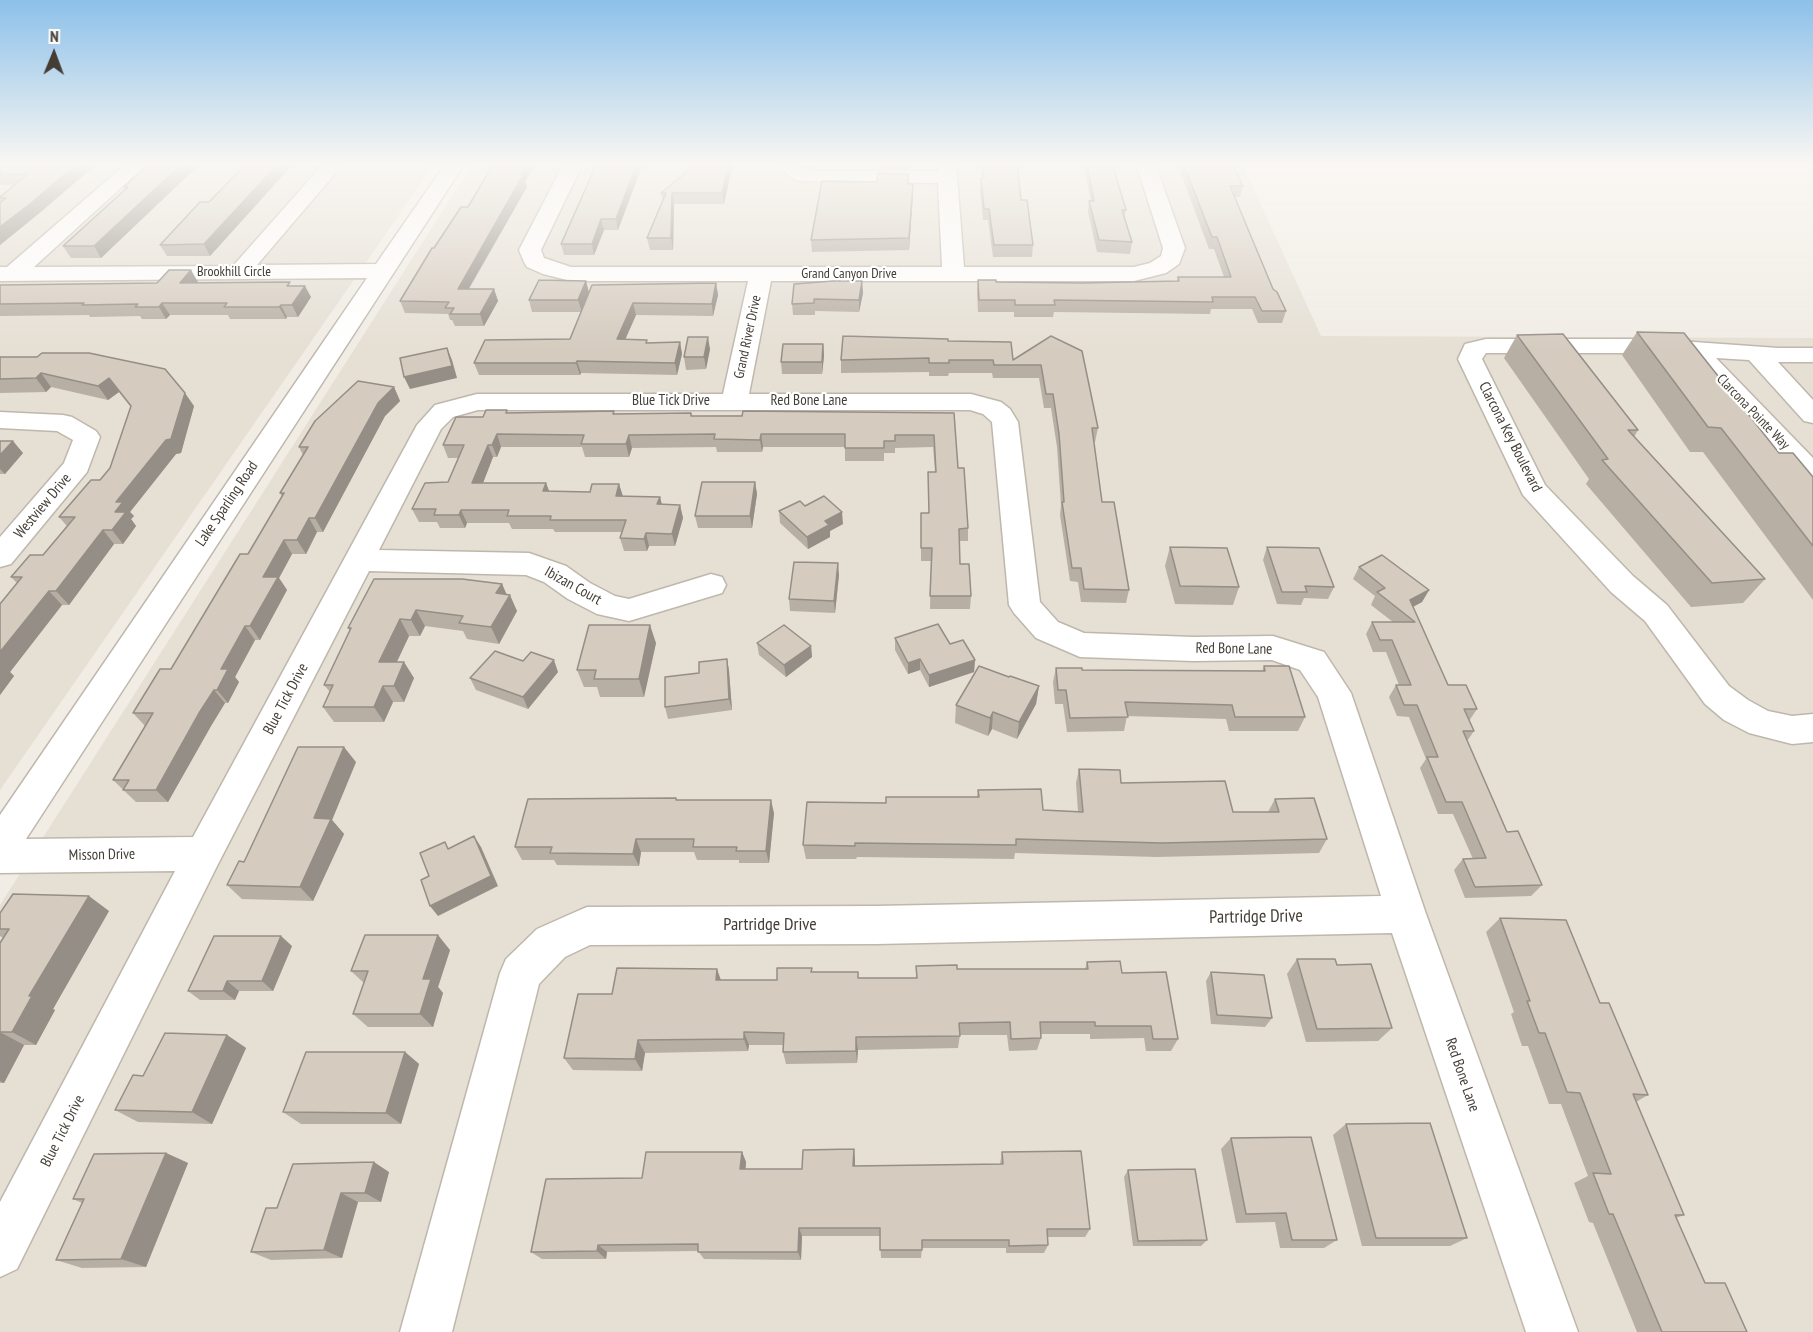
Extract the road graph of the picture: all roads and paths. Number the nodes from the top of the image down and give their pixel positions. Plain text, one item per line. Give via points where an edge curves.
1 (64, 225) edge
2 (279, 225) edge
3 (414, 225) edge
4 (542, 225) edge
5 (950, 225) edge
6 (1166, 225) edge
7 (384, 271) junction
8 (239, 272) junction
9 (761, 273) junction
10 (953, 273) junction
11 (6, 274) edge
12 (1694, 349) junction
13 (1757, 354) junction
14 (1813, 355) edge
15 (735, 400) junction
16 (1813, 414) edge
17 (0, 420) edge
18 (1813, 474) edge
19 (0, 557) edge
20 (359, 560) junction
21 (711, 585) dead end
22 (1813, 728) edge
23 (0, 847) edge
24 (204, 854) junction
25 (0, 856) edge
26 (1406, 914) junction
27 (0, 1252) edge
28 (426, 1332) edge
29 (1552, 1332) edge

1 - 11 street, Brookhill Circle
2 - 8 street
3 - 7 street, Lake Sparling Road
4 - 9 street, Grand Canyon Drive via 530,250 535,262 571,274
5 - 10 street
6 - 10 street, Grand Canyon Drive via 1174,249 1171,259 1158,268 1134,273
7 - 8 street, Brookhill Circle
7 - 23 street, Lake Sparling Road
8 - 11 street, Brookhill Circle
9 - 10 street, Grand Canyon Drive
9 - 15 street, Grand River Drive
12 - 13 street, Clarcona Key Boulevard
12 - 18 street, Clarcona Pointe Way
12 - 22 street, Clarcona Key Boulevard via 1486,346 1474,349 1470,359 1533,489 1622,584 1656,613 1717,695 1761,723 1792,730
13 - 14 street, Clarcona Key Boulevard
13 - 16 street
15 - 20 street, Blue Tick Drive via 477,402 444,411 430,425
15 - 26 street, Red Bone Lane via 971,402 981,403 1001,415 1005,422 1025,605 1047,630 1080,645 1273,648 1312,661 1334,693
17 - 19 street, Westview Drive via 63,423 87,437 77,466
20 - 21 street, Ibizan Court via 529,564 555,574 608,606 629,610
20 - 24 street, Blue Tick Drive
24 - 25 street, Misson Drive
24 - 27 street, Blue Tick Drive
26 - 28 street, Partridge Drive via 876,925 587,926 551,943 521,973
26 - 29 street, Red Bone Lane

